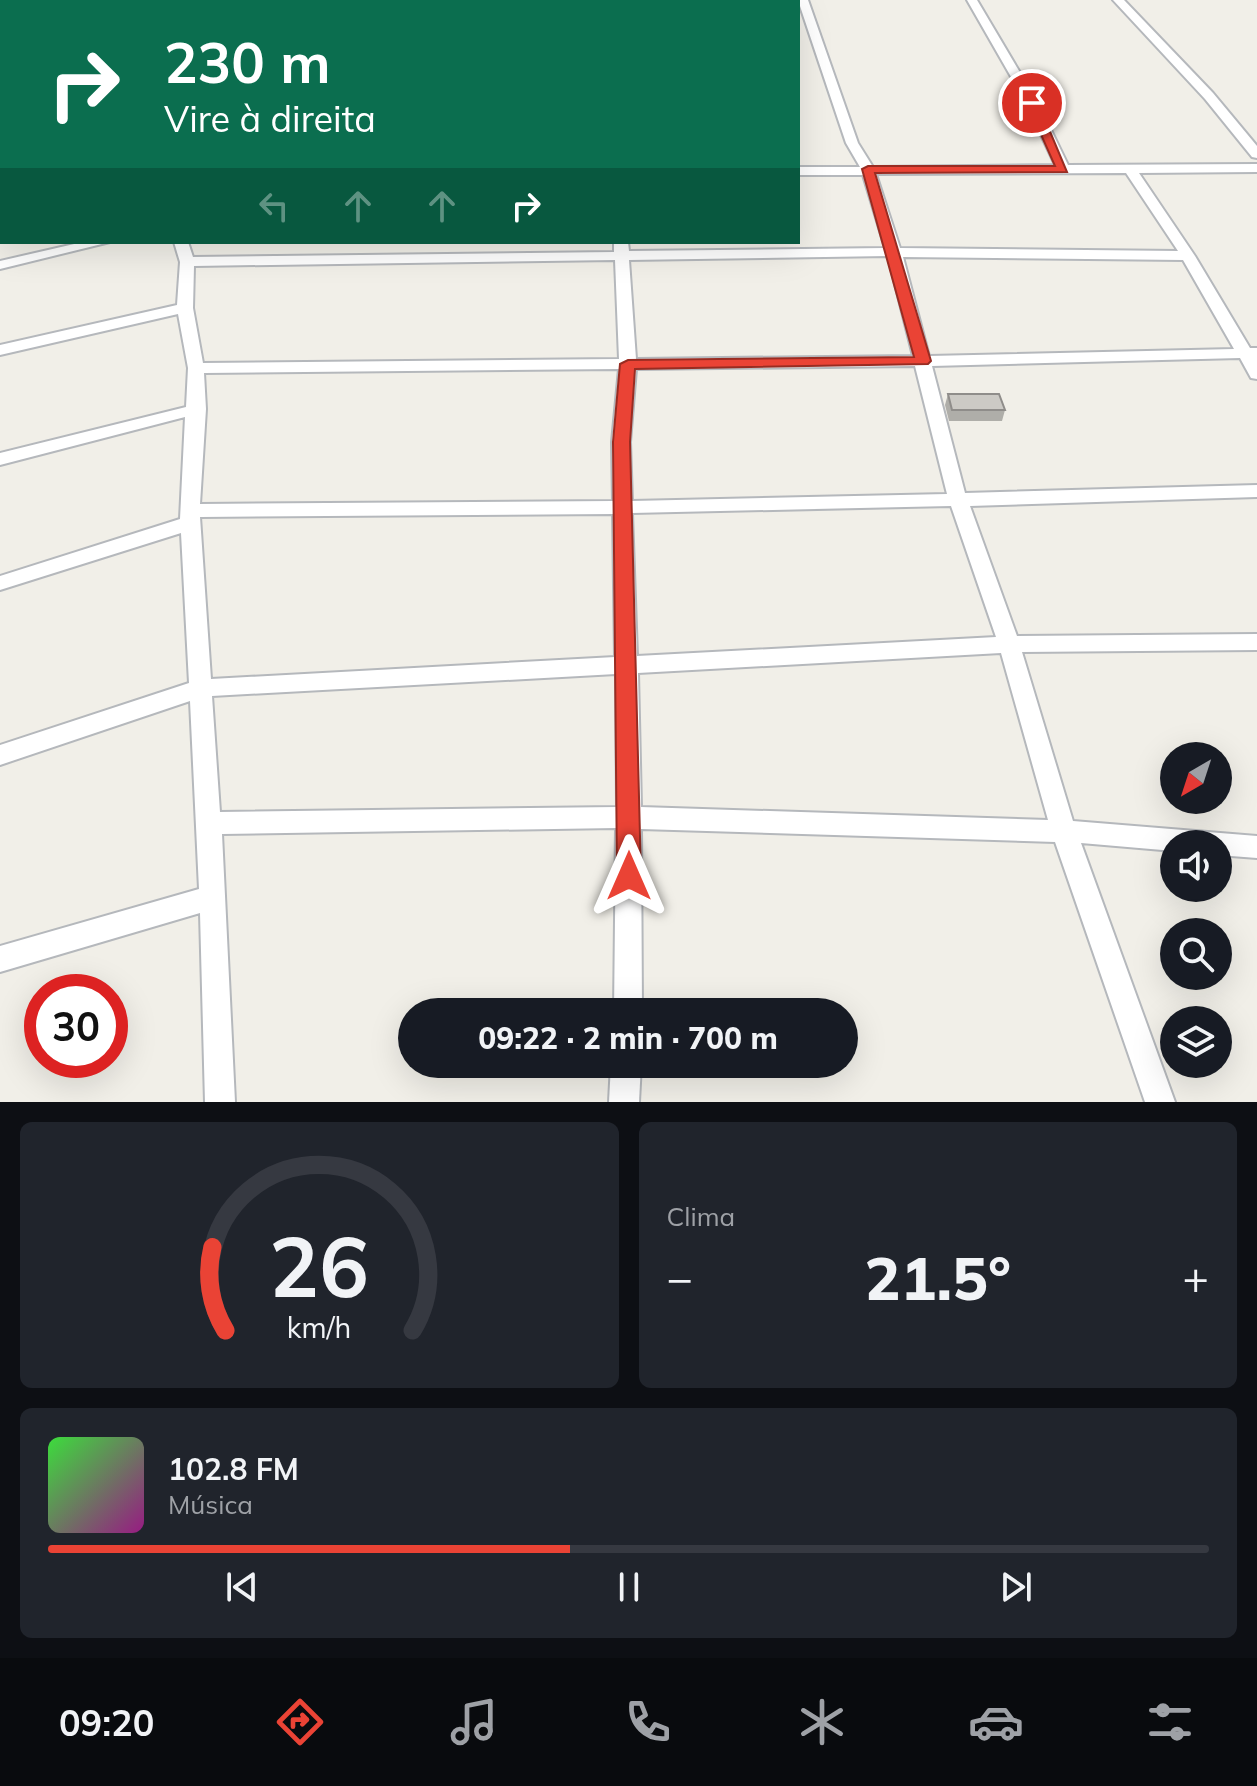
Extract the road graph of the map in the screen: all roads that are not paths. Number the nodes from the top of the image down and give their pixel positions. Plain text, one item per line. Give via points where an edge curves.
1 (803, 0) edge
2 (972, 0) edge
3 (1118, 0) edge
4 (1257, 154) edge
5 (1257, 168) edge
6 (868, 169) junction
7 (1063, 169) junction
8 (800, 171) edge
9 (1131, 171) junction
10 (94, 244) edge
11 (622, 250) edge
12 (184, 252) edge
13 (894, 252) junction
14 (1188, 256) junction
15 (0, 265) edge
16 (185, 308) junction
17 (0, 350) edge
18 (1250, 353) edge
19 (923, 361) junction
20 (628, 364) junction
21 (196, 368) junction
22 (1257, 374) edge
23 (197, 409) junction
24 (0, 459) edge
25 (1257, 491) edge
26 (957, 497) junction
27 (624, 505) junction
28 (190, 517) junction
29 (0, 583) edge
30 (1257, 642) edge
31 (1009, 644) junction
32 (626, 664) junction
33 (201, 688) junction
34 (0, 755) edge
35 (628, 818) junction
36 (207, 823) junction
37 (1064, 831) junction
38 (1257, 847) edge
39 (213, 897) junction
40 (0, 959) edge
41 (628, 998) edge
42 (625, 1078) edge
43 (220, 1102) edge
44 (624, 1102) edge
45 (1160, 1102) edge

1 - 6 street via 852,143
2 - 7 street
3 - 4 street
5 - 9 street
6 - 7 street
6 - 8 street
6 - 13 street
7 - 9 street
9 - 14 street
10 - 15 street
11 - 12 street
11 - 13 street
11 - 20 street
12 - 16 street
13 - 14 street
13 - 19 street
14 - 18 street
16 - 17 street
16 - 21 street
18 - 19 street
18 - 22 street
19 - 20 street
19 - 26 street
20 - 21 street
20 - 27 street via 621,442
21 - 23 street
23 - 24 street
23 - 28 street
25 - 26 street
26 - 27 street
26 - 31 street
27 - 28 street
27 - 32 street
28 - 29 street
28 - 33 street
30 - 31 street
31 - 32 street
31 - 37 street
32 - 33 street
32 - 35 street
33 - 34 street
33 - 36 street
35 - 36 street
35 - 37 street
35 - 41 street
36 - 39 street
37 - 38 street
37 - 45 street
39 - 40 street
39 - 43 street
42 - 44 street

